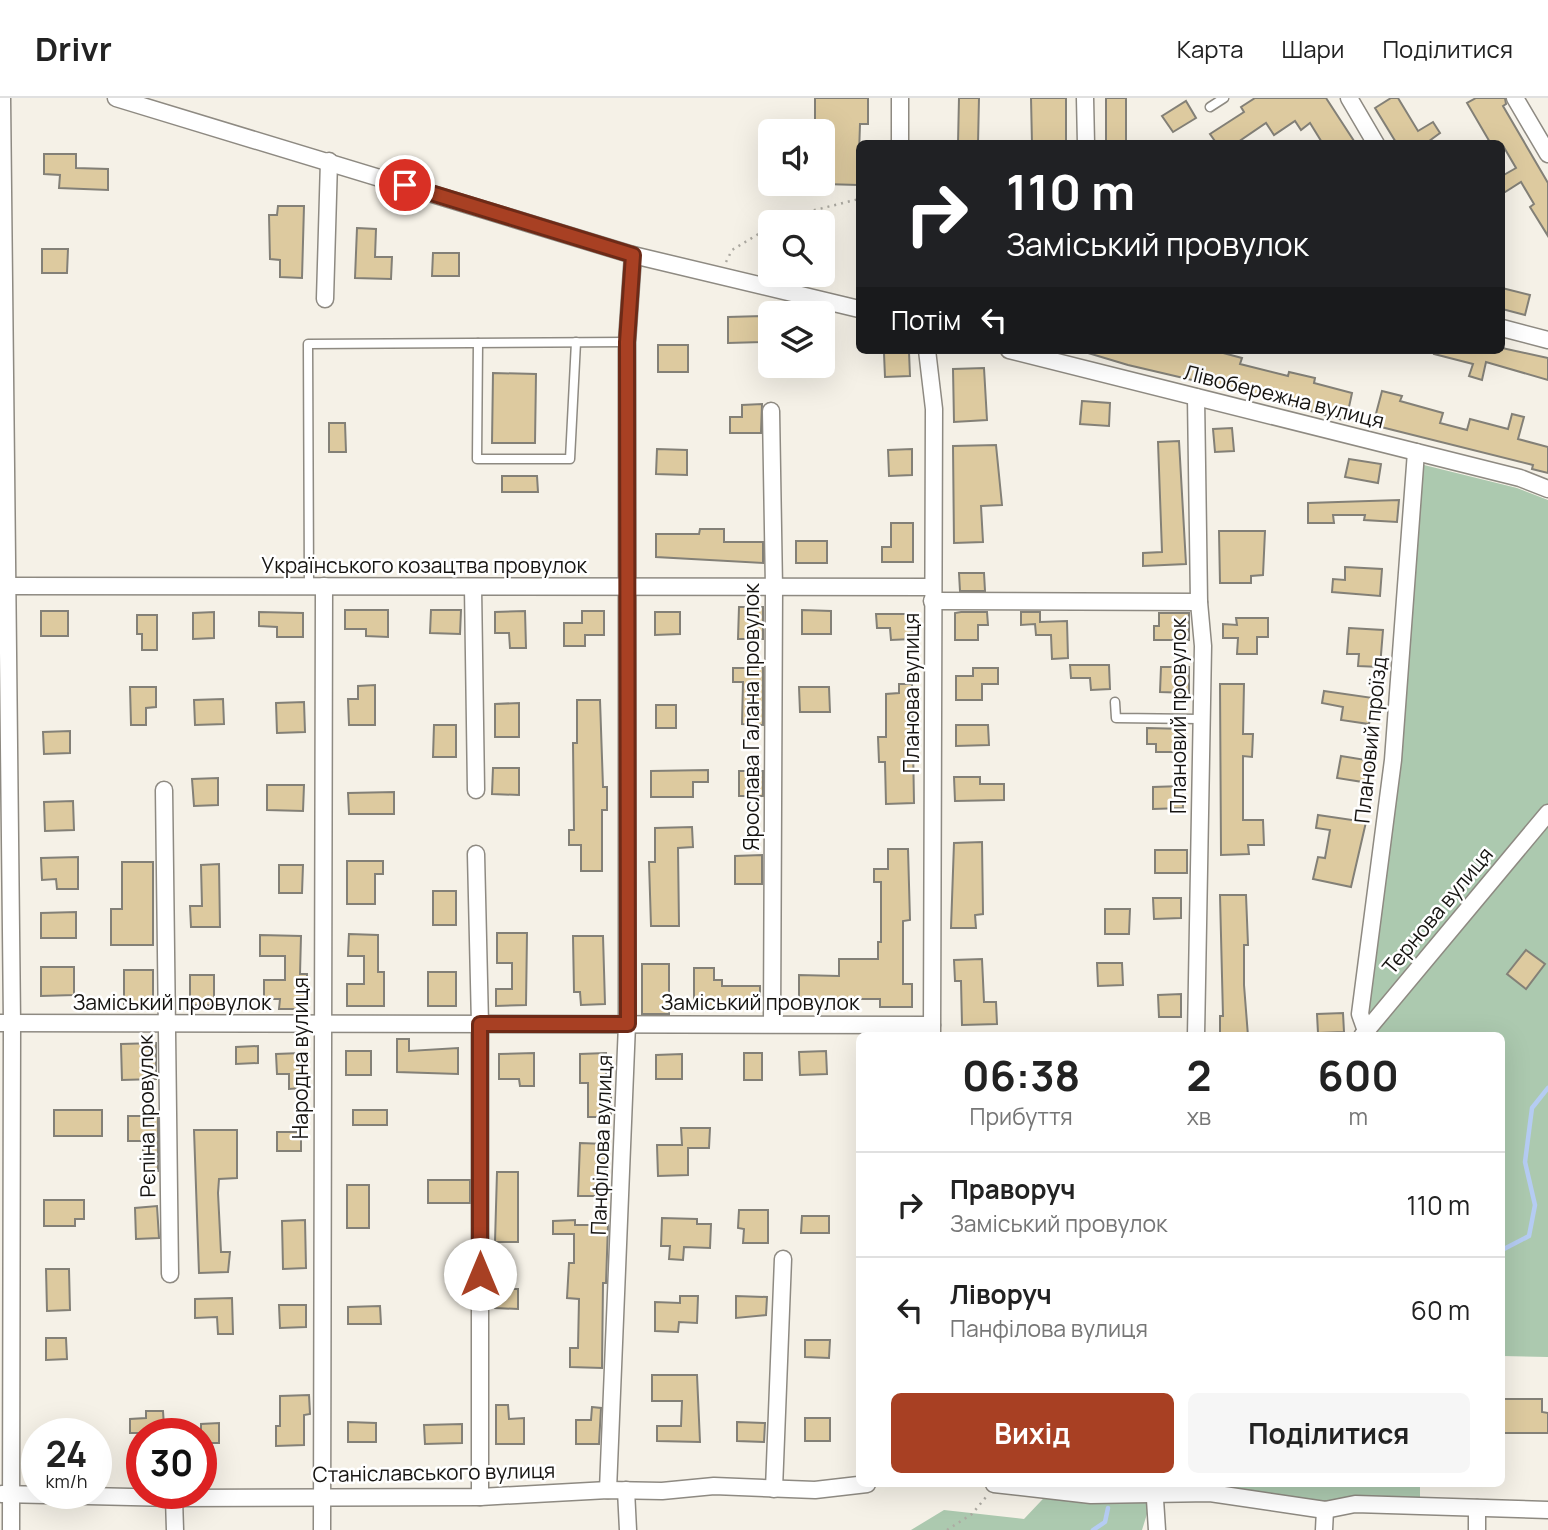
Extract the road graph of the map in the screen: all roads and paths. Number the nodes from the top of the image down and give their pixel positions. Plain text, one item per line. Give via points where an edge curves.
1 (2, 98) edge
2 (116, 98) edge
3 (900, 98) edge
4 (1085, 98) edge
5 (1224, 98) edge
6 (1349, 98) edge
7 (1515, 98) edge
8 (1210, 107) dead end
9 (900, 140) edge
10 (1086, 140) edge
11 (1374, 140) edge
12 (1548, 154) edge
13 (329, 161) junction
14 (856, 200) edge
15 (815, 210) edge
16 (758, 234) edge
17 (633, 255) junction
18 (719, 278) junction
19 (325, 299) dead end
20 (856, 308) edge
21 (1505, 329) edge
22 (1548, 340) edge
23 (576, 342) junction
24 (627, 342) junction
25 (478, 343) junction
26 (927, 354) edge
27 (1046, 354) edge
28 (1196, 397) junction
29 (771, 411) dead end
30 (1416, 452) junction
31 (1548, 489) edge
32 (3, 586) edge
33 (317, 586) junction
34 (473, 587) junction
35 (625, 587) junction
36 (774, 588) junction
37 (932, 594) junction
38 (1199, 602) junction
39 (1115, 702) dead end
40 (1202, 719) junction
41 (164, 790) dead end
42 (475, 790) dead end
43 (1548, 813) edge
44 (476, 854) dead end
45 (6, 1023) edge
46 (167, 1024) junction
47 (322, 1024) junction
48 (480, 1024) junction
49 (628, 1024) junction
50 (772, 1024) junction
51 (932, 1030) edge
52 (1196, 1032) edge
53 (1364, 1032) edge
54 (1365, 1032) edge
55 (783, 1259) dead end
56 (170, 1273) dead end
57 (856, 1486) edge
58 (1034, 1487) edge
59 (991, 1488) edge
60 (774, 1489) junction
61 (608, 1490) junction
62 (626, 1490) junction
63 (1154, 1490) edge
64 (5, 1494) edge
65 (126, 1497) edge
66 (322, 1497) junction
67 (480, 1497) junction
68 (217, 1498) edge
69 (1477, 1508) junction
70 (174, 1509) edge
71 (1325, 1510) junction
72 (1548, 1510) edge
73 (11, 1530) edge
74 (175, 1530) edge
75 (322, 1530) edge
76 (628, 1530) edge
77 (947, 1530) edge
78 (1157, 1530) edge
79 (1324, 1530) edge
80 (1477, 1530) edge

1 - 32 street
2 - 13 street
3 - 9 street
4 - 10 street
5 - 8 lane
6 - 11 street
7 - 12 street
13 - 17 street
13 - 19 street
14 - 15 path
16 - 18 path via 732,250
17 - 18 street
17 - 24 street, Панфілова вулиця
18 - 20 street
21 - 22 street
23 - 24 lane
23 - 25 lane
23 - 25 lane via 570,459 477,459
24 - 35 street, Панфілова вулиця
25 - 33 lane via 308,344
26 - 37 street, Планова вулиця via 934,409
27 - 28 street, Лівобережна вулиця
28 - 30 street, Лівобережна вулиця
28 - 38 street, Плановий провулок
29 - 36 street, Ярослава Галана провулок
30 - 31 street, Лівобережна вулиця
30 - 53 street, Плановий проїзд via 1393,760 1360,1014
32 - 33 street, Українського козацтва провулок
32 - 45 street
33 - 34 street, Українського козацтва провулок
33 - 47 street, Народна вулиця
34 - 35 street, Українського козацтва провулок
34 - 42 street
35 - 36 street, Українського козацтва провулок
35 - 49 street, Панфілова вулиця
36 - 37 street, Українського козацтва провулок
36 - 50 street, Ярослава Галана провулок
37 - 38 street, Українського козацтва провулок
37 - 51 street, Планова вулиця
38 - 40 street, Плановий провулок
39 - 40 lane via 1116,719
40 - 52 street, Плановий провулок
41 - 46 street, Рєпіна провулок
43 - 54 street, Тернова вулиця
44 - 48 street
45 - 46 street, Заміський провулок
45 - 64 street
46 - 47 street, Заміський провулок
46 - 56 street, Рєпіна провулок
47 - 48 street, Заміський провулок
47 - 66 street, Народна вулиця
48 - 49 street, Заміський провулок
48 - 67 street
49 - 50 street, Заміський провулок
49 - 61 street, Панфілова вулиця
50 - 51 street, Заміський провулок
55 - 60 street
57 - 60 street, Станіславського вулиця
58 - 59 street
58 - 63 street via 1091,1495
59 - 77 path via 972,1514
60 - 62 street, Станіславського вулиця
61 - 62 street, Станіславського вулиця
61 - 67 street, Станіславського вулиця
62 - 76 street
63 - 71 street via 1210,1493
63 - 78 street
64 - 65 street, Станіславського вулиця
64 - 73 street
66 - 67 street, Станіславського вулиця
66 - 68 street, Станіславського вулиця
66 - 75 street, Народна вулиця
69 - 71 street via 1355,1504
69 - 72 street
69 - 80 street
70 - 74 street
71 - 79 street

